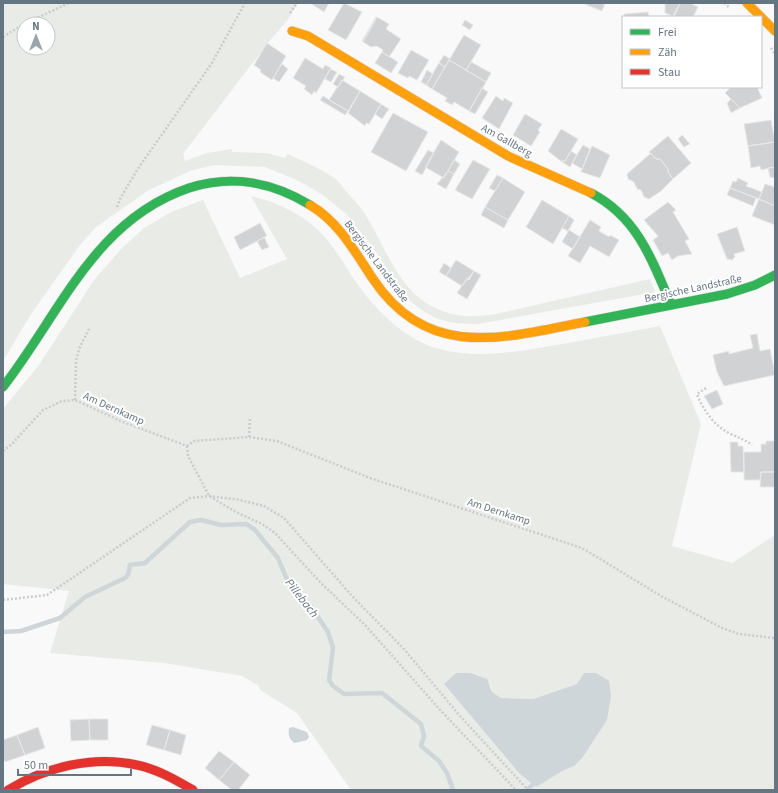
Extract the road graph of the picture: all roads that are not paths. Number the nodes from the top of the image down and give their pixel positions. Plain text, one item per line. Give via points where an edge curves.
1 (747, 3) edge
2 (760, 16) edge
3 (762, 18) edge
4 (292, 31) dead end
5 (775, 31) edge
6 (775, 275) edge
7 (671, 305) junction
8 (3, 387) edge
9 (8, 790) edge
10 (193, 790) edge

1 - 2 main road
3 - 5 main road
4 - 7 main road, Am Gallberg via 308,36 509,157 608,201 624,215 635,230 656,269
6 - 7 main road, Bergische Landstraße via 761,284 741,291
7 - 8 main road, Bergische Landstraße via 503,337 463,338 444,334 404,315 379,286 341,232 300,197 256,181 225,179 196,185 167,196 152,204 120,229 79,274
9 - 10 main road via 18,783 64,767 114,762 149,769

